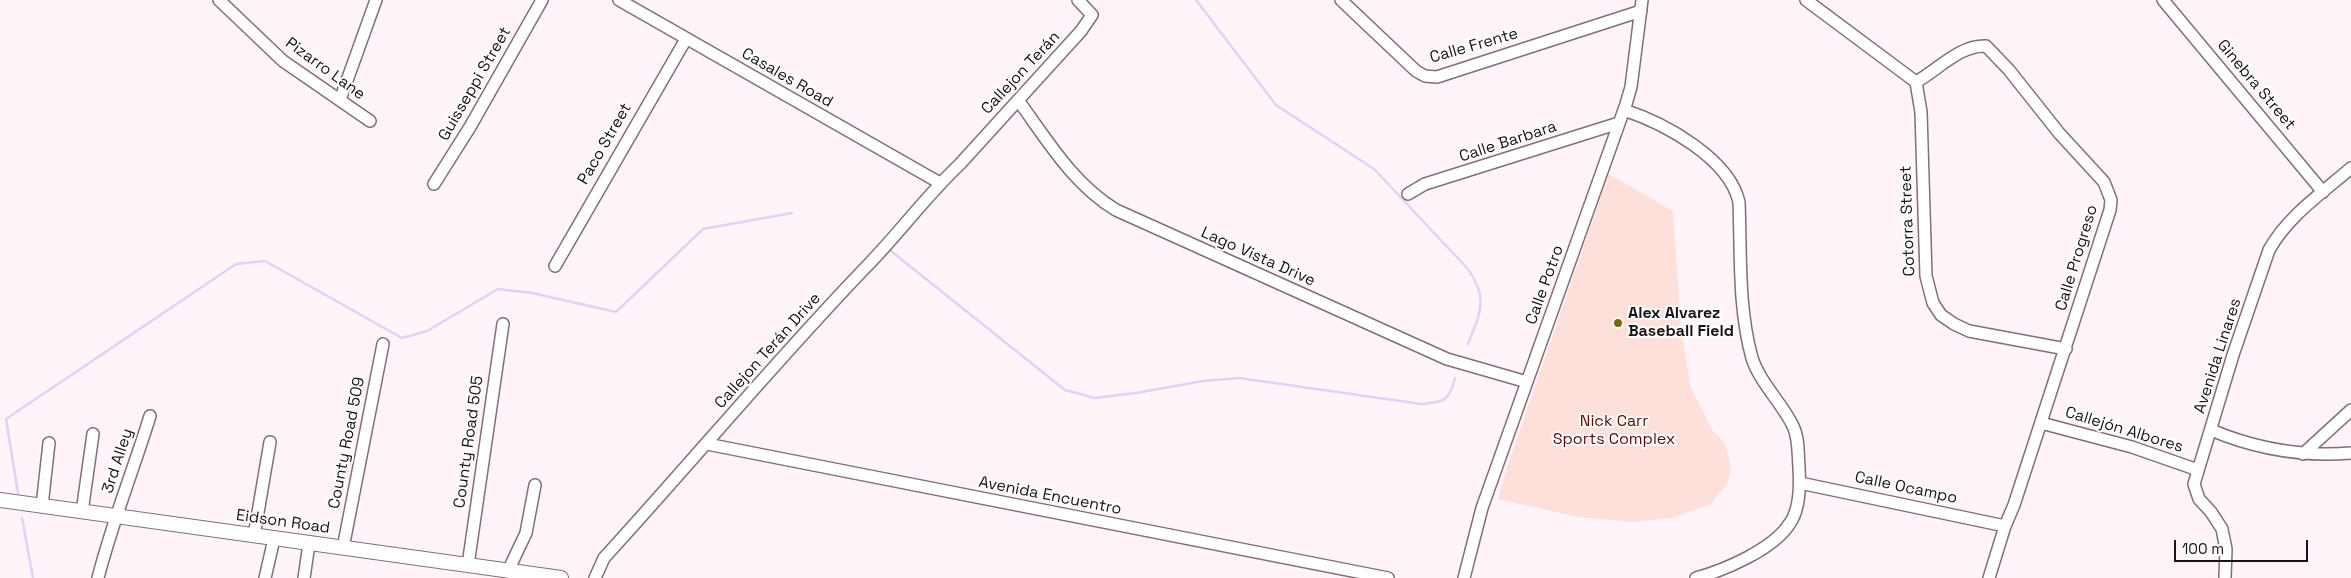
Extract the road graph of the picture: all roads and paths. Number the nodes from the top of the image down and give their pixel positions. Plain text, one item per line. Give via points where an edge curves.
1 (219, 0) edge
2 (376, 0) edge
3 (542, 0) edge
4 (619, 0) edge
5 (1078, 0) edge
6 (1341, 0) edge
7 (1806, 0) edge
8 (2163, 0) edge
9 (1641, 6) edge
10 (686, 39) junction
11 (1916, 82) junction
12 (340, 100) junction
13 (1018, 100) junction
14 (1624, 110) junction
15 (370, 121) dead end
16 (1619, 123) junction
17 (971, 151) joint
18 (2351, 168) edge
19 (940, 183) junction
20 (434, 184) dead end
21 (2323, 192) junction
22 (1408, 194) dead end
23 (555, 266) dead end
24 (502, 324) dead end
25 (383, 344) dead end
26 (2066, 349) junction
27 (1527, 382) junction
28 (2351, 410) edge
29 (150, 416) dead end
30 (2042, 423) junction
31 (2210, 430) junction
32 (93, 434) dead end
33 (270, 442) dead end
34 (49, 443) dead end
35 (707, 444) junction
36 (2351, 453) edge
37 (2303, 454) junction
38 (2198, 470) junction
39 (1800, 483) junction
40 (535, 485) dead end
41 (0, 500) edge
42 (42, 506) junction
43 (82, 512) junction
44 (116, 516) junction
45 (2005, 526) junction
46 (254, 536) junction
47 (274, 539) junction
48 (309, 544) junction
49 (343, 548) junction
50 (468, 565) junction
51 (508, 571) junction
52 (98, 578) edge
53 (265, 578) edge
54 (304, 578) edge
55 (561, 578) edge
56 (595, 578) edge
57 (1388, 578) edge
58 (1464, 578) edge
59 (1696, 578) edge
60 (1990, 578) edge
61 (2225, 578) edge

1 - 12 street, Pizarro Lane via 283,61
2 - 12 street
3 - 20 street, Guisseppi Street
4 - 10 street, Casales Road
5 - 13 street, Callejon Terán via 1092,15
6 - 9 street, Calle Frente via 1416,71 1437,77
7 - 11 street
8 - 21 street, Ginebra Street
9 - 14 street, Calle Potro via 1631,86
10 - 19 street, Casales Road
10 - 23 street, Paco Street
11 - 26 street, Cotorra Street via 1921,112 1926,276 1933,303 1941,315 1969,331
11 - 26 street, Calle Progreso via 1965,50 1986,46 2104,182 2111,200 2110,210
12 - 15 street, Pizarro Lane
13 - 17 street, Callejon Terán
13 - 27 street, Lago Vista Drive via 1081,183 1116,210 1447,359
14 - 16 street, Calle Potro
14 - 39 street via 1676,134 1723,171 1736,189 1741,292 1750,346 1760,374 1795,428
16 - 22 street, Calle Barbara via 1425,184
16 - 27 street, Calle Potro
17 - 19 street, Callejon Terán Drive
18 - 21 street, Avenida Linares
19 - 35 street, Callejon Terán Drive
21 - 31 street, Avenida Linares via 2285,226 2269,250
24 - 50 street, County Road 505
25 - 49 street, County Road 509
26 - 30 street, Calle Progreso
27 - 58 street, Calle Potro via 1482,508
28 - 37 street
29 - 44 street, 3rd Alley
30 - 38 street, Callejón Albores via 2132,447
30 - 45 street, Calle Progreso
31 - 37 street via 2257,447
31 - 38 street, Avenida Linares
32 - 43 street
33 - 46 street
34 - 42 street
35 - 56 street, Callejon Terán Drive via 604,558
35 - 57 street, Avenida Encuentro
36 - 37 street
38 - 61 street, Avenida Linares via 2194,484 2198,499 2222,529 2226,549
39 - 45 street, Calle Ocampo
39 - 59 street via 1791,522 1780,536 1742,560 1716,573
40 - 51 street via 526,533
41 - 42 street, Eidson Road
42 - 43 street, Eidson Road
43 - 44 street, Eidson Road
44 - 46 street, Eidson Road
44 - 52 street, 3rd Alley
45 - 60 street, Calle Progreso
46 - 47 street, Eidson Road
47 - 48 street, Eidson Road
47 - 53 street
48 - 49 street, Eidson Road
48 - 54 street
49 - 50 street, Eidson Road
50 - 51 street, Eidson Road
51 - 55 street, Eidson Road

